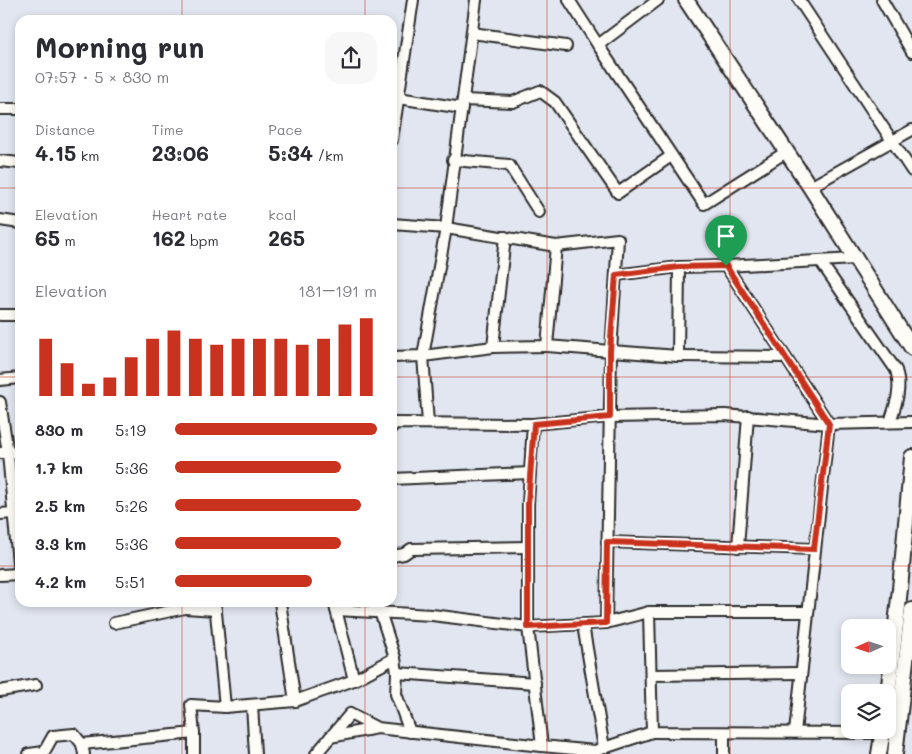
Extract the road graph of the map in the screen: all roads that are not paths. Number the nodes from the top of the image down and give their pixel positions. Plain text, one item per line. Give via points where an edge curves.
1 (413, 0) edge
2 (476, 0) edge
3 (568, 0) edge
4 (658, 0) edge
5 (686, 0) edge
6 (799, 0) edge
7 (882, 0) edge
8 (472, 33) junction
9 (598, 45) junction
10 (566, 46) dead end
11 (912, 52) edge
12 (397, 92) edge
13 (397, 98) edge
14 (462, 104) junction
15 (0, 110) edge
16 (15, 110) edge
17 (912, 130) edge
18 (892, 141) junction
19 (786, 152) junction
20 (671, 156) junction
21 (453, 160) junction
22 (0, 161) edge
23 (15, 162) edge
24 (912, 171) edge
25 (810, 187) junction
26 (539, 212) dead end
27 (0, 220) edge
28 (15, 222) edge
29 (397, 224) edge
30 (446, 228) junction
31 (505, 238) junction
32 (556, 246) junction
33 (855, 259) junction
34 (820, 260) junction
35 (726, 266) junction
36 (679, 267) junction
37 (616, 275) junction
38 (0, 315) edge
39 (15, 315) edge
40 (546, 346) junction
41 (493, 347) junction
42 (912, 348) edge
43 (610, 351) junction
44 (423, 356) junction
45 (678, 356) junction
46 (397, 357) edge
47 (785, 357) junction
48 (15, 378) edge
49 (0, 380) edge
50 (0, 402) edge
51 (748, 416) junction
52 (610, 417) junction
53 (890, 422) junction
54 (912, 422) edge
55 (428, 423) junction
56 (397, 424) edge
57 (534, 424) junction
58 (829, 424) junction
59 (4, 453) edge
60 (912, 456) edge
61 (530, 473) junction
62 (397, 479) edge
63 (13, 513) junction
64 (0, 514) edge
65 (15, 530) edge
66 (607, 542) junction
67 (738, 546) junction
68 (527, 547) junction
69 (814, 549) junction
70 (397, 555) edge
71 (15, 574) edge
72 (0, 575) edge
73 (178, 607) edge
74 (215, 607) edge
75 (281, 607) edge
76 (335, 607) edge
77 (379, 607) edge
78 (912, 610) edge
79 (649, 612) junction
80 (808, 612) junction
81 (606, 623) junction
82 (114, 624) dead end
83 (583, 625) junction
84 (528, 627) junction
85 (395, 658) junction
86 (397, 673) junction
87 (801, 673) junction
88 (651, 675) junction
89 (354, 680) junction
90 (536, 683) junction
91 (889, 684) edge
92 (36, 685) dead end
93 (0, 691) edge
94 (295, 701) junction
95 (252, 705) junction
96 (225, 707) junction
97 (377, 728) junction
98 (410, 732) junction
99 (652, 732) junction
100 (795, 732) junction
101 (841, 732) edge
102 (194, 733) junction
103 (724, 734) junction
104 (330, 737) junction
105 (882, 739) edge
106 (542, 746) junction
107 (604, 748) junction
108 (83, 749) edge
109 (29, 754) edge
110 (194, 754) edge
111 (255, 754) edge
112 (316, 754) edge
113 (724, 754) edge
114 (879, 754) edge
115 (895, 754) edge

1 - 12 street
2 - 8 street
3 - 9 street
4 - 9 street
5 - 19 main road
6 - 18 street
7 - 11 street
8 - 10 street
8 - 14 street
9 - 20 street
13 - 14 street
14 - 20 street via 513,102 540,91 555,102 618,193
14 - 21 street
15 - 16 street
17 - 18 street
18 - 24 street
18 - 25 street
19 - 20 street via 704,204
19 - 25 main road
21 - 26 street via 509,165
21 - 30 street
22 - 23 street
25 - 33 main road
27 - 28 street
29 - 30 street
30 - 31 street
30 - 44 street
31 - 32 street
31 - 41 street
32 - 37 street via 618,240
32 - 40 street
33 - 34 street
33 - 42 main road
34 - 35 street
34 - 53 street via 896,370 899,393
35 - 36 street
35 - 47 street
36 - 37 street
36 - 45 street
37 - 43 street
38 - 39 street
40 - 41 street
40 - 43 street
41 - 44 street
43 - 45 street
43 - 52 street
44 - 46 street
44 - 55 street
45 - 47 street
47 - 58 street
48 - 49 street
50 - 59 street
51 - 52 street
51 - 58 street
51 - 67 street
52 - 57 street
52 - 66 street
53 - 54 street
53 - 58 street
55 - 56 street
55 - 57 street
57 - 61 street
58 - 69 street
59 - 63 street
60 - 91 main road
61 - 62 street
61 - 68 street
63 - 64 street
63 - 65 street
66 - 67 street
66 - 81 street
67 - 69 street
68 - 70 street via 411,549
68 - 84 street
69 - 80 street
71 - 72 street
73 - 82 street
74 - 96 street
75 - 94 street
76 - 89 street
77 - 84 street
77 - 85 street
78 - 115 main road
79 - 80 street
79 - 81 street
79 - 88 street
80 - 87 street
81 - 83 street
83 - 84 street
83 - 107 street
84 - 90 street
85 - 86 street
85 - 89 street
86 - 90 street
86 - 98 street via 396,694
87 - 88 street
87 - 100 street
88 - 99 street
89 - 94 street
90 - 106 street
92 - 93 street
94 - 95 street
95 - 96 street
95 - 111 street
96 - 102 street via 190,705
97 - 98 street
97 - 104 street
97 - 104 street via 350,714
98 - 106 street
99 - 103 street
99 - 107 street
100 - 101 street
100 - 103 street
102 - 108 street
102 - 110 street
103 - 113 street
104 - 112 street
105 - 114 main road
106 - 107 street via 595,751
108 - 109 street via 74,734 53,736 44,752

